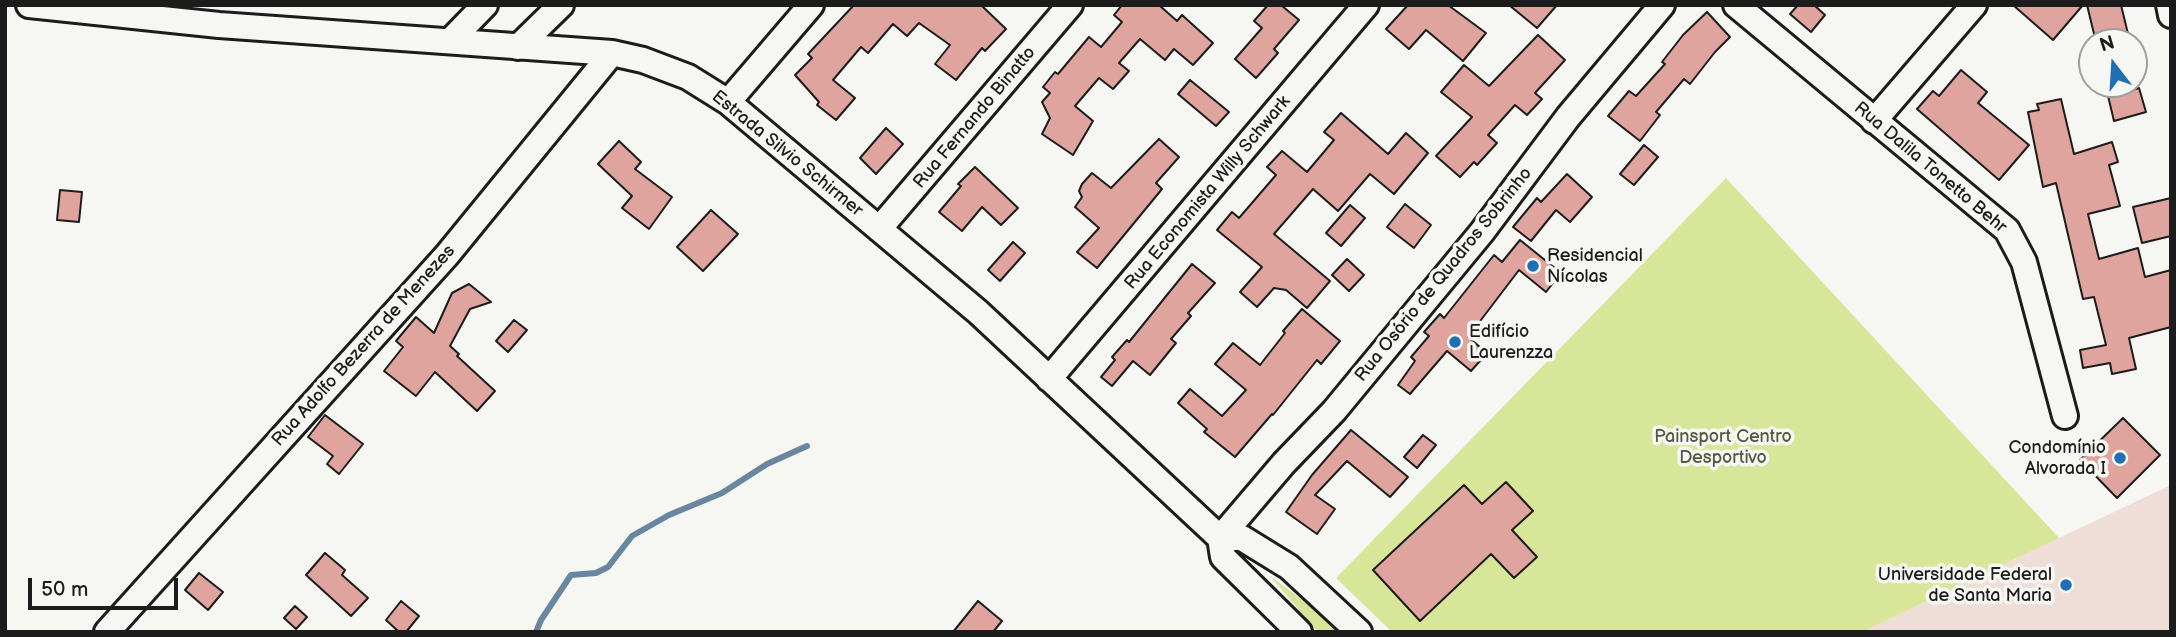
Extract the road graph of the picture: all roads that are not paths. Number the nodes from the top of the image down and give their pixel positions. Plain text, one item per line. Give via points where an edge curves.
1 (29, 5) edge
2 (235, 5) edge
3 (485, 5) edge
4 (561, 5) edge
5 (811, 5) edge
6 (1070, 5) edge
7 (1366, 5) edge
8 (1662, 5) edge
9 (1736, 5) edge
10 (1974, 5) edge
11 (2169, 5) edge
12 (2171, 15) edge
13 (219, 25) junction
14 (450, 41) junction
15 (518, 47) junction
16 (612, 53) junction
17 (728, 102) junction
18 (1874, 121) junction
19 (879, 229) junction
20 (1049, 379) junction
21 (2064, 416) dead end
22 (1220, 538) junction
23 (107, 632) edge
24 (1299, 632) edge
25 (1359, 632) edge

1 - 13 street, Estrada Silvio Schirmer
2 - 13 street
3 - 14 street
4 - 15 street
5 - 17 street
6 - 19 street, Rua Fernando Binatto
7 - 20 street, Rua Economista Willy Schwark
8 - 22 street, Rua Osório de Quadros Sobrinho via 1334,411
9 - 18 street, Rua Dalila Tonetto Behr
10 - 18 street
11 - 12 street
13 - 14 street, Estrada Silvio Schirmer
14 - 15 street, Estrada Silvio Schirmer
15 - 16 street, Estrada Silvio Schirmer
16 - 17 street, Estrada Silvio Schirmer via 688,77
16 - 23 street, Rua Adolfo Bezerra de Menezes via 447,255
17 - 19 street, Estrada Silvio Schirmer
18 - 21 street, Rua Dalila Tonetto Behr via 2012,237 2024,262
19 - 20 street, Estrada Silvio Schirmer
20 - 22 street, Estrada Silvio Schirmer
22 - 24 street, Estrada Silvio Schirmer via 1223,557
22 - 25 street via 1242,538 1289,567

